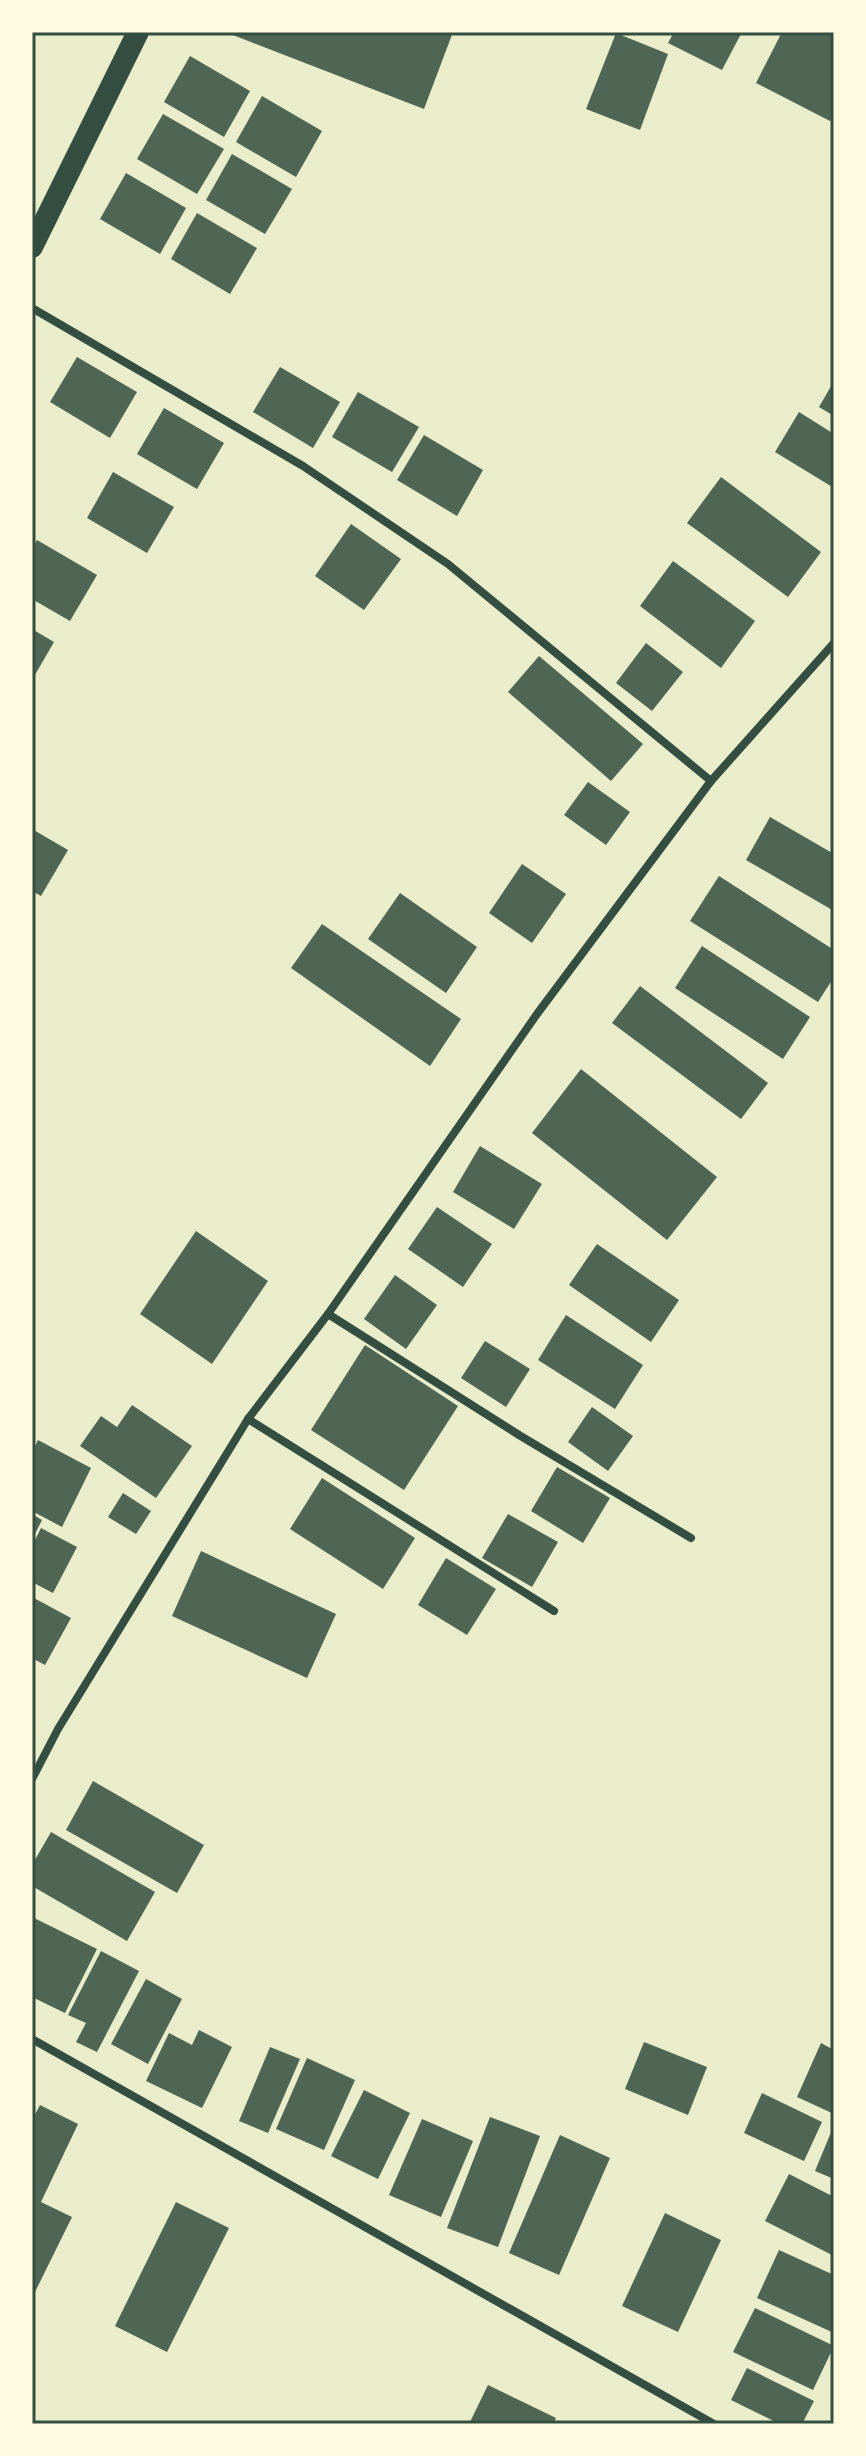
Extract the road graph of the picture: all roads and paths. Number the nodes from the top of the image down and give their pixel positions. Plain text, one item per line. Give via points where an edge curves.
1 (138, 32) edge
2 (32, 247) edge
3 (32, 308) edge
4 (834, 643) edge
5 (711, 781) junction
6 (328, 1314) junction
7 (248, 1419) junction
8 (691, 1538) dead end
9 (554, 1611) dead end
10 (32, 1779) edge
11 (32, 2039) edge
12 (714, 2424) edge

1 - 2 highway
3 - 5 street via 303,466 448,564
4 - 5 street
5 - 6 street via 537,1014
6 - 7 street
6 - 8 street
7 - 9 street
7 - 10 street
11 - 12 street

